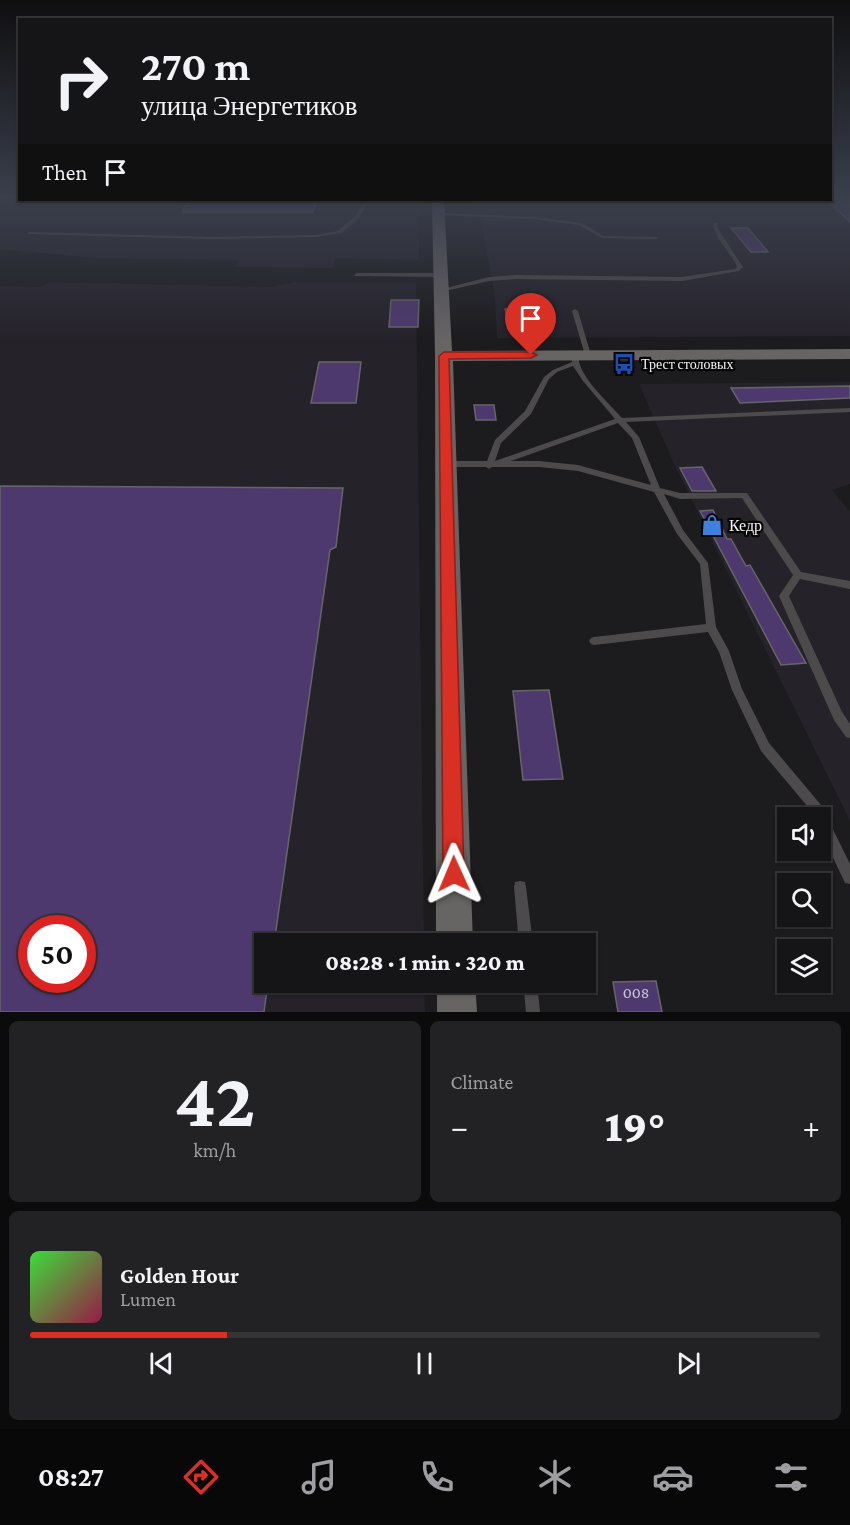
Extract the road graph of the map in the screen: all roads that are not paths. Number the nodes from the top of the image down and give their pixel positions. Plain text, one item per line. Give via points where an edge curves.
1 (440, 245) edge
2 (723, 245) edge
3 (357, 275) dead end
4 (441, 283) junction
5 (575, 310) dead end
6 (850, 354) edge
7 (444, 356) junction
8 (579, 358) junction
9 (850, 410) edge
10 (619, 420) junction
11 (445, 464) junction
12 (489, 466) junction
13 (656, 488) junction
14 (798, 575) junction
15 (850, 585) edge
16 (711, 628) junction
17 (594, 641) dead end
18 (850, 733) edge
19 (850, 878) edge
20 (520, 887) dead end
21 (455, 933) edge
22 (525, 933) edge
23 (456, 993) edge
24 (531, 993) edge
25 (457, 1012) edge
26 (533, 1012) edge

1 - 4 main road
2 - 4 lane via 738,262 737,270 681,279 516,277
3 - 4 lane
4 - 7 main road
5 - 8 lane
6 - 8 main road
7 - 8 main road
7 - 11 main road
8 - 10 lane
8 - 12 lane via 546,378 528,412 498,442
9 - 10 lane
10 - 12 lane
10 - 13 lane via 635,437
11 - 12 lane
11 - 21 main road
12 - 13 lane via 539,464 578,468
13 - 14 lane via 680,496 744,495
13 - 16 lane via 680,532 704,563
14 - 15 lane
14 - 18 lane via 784,596 838,716
16 - 17 lane
16 - 19 lane via 765,747 818,809
20 - 22 lane
23 - 25 main road
24 - 26 lane

